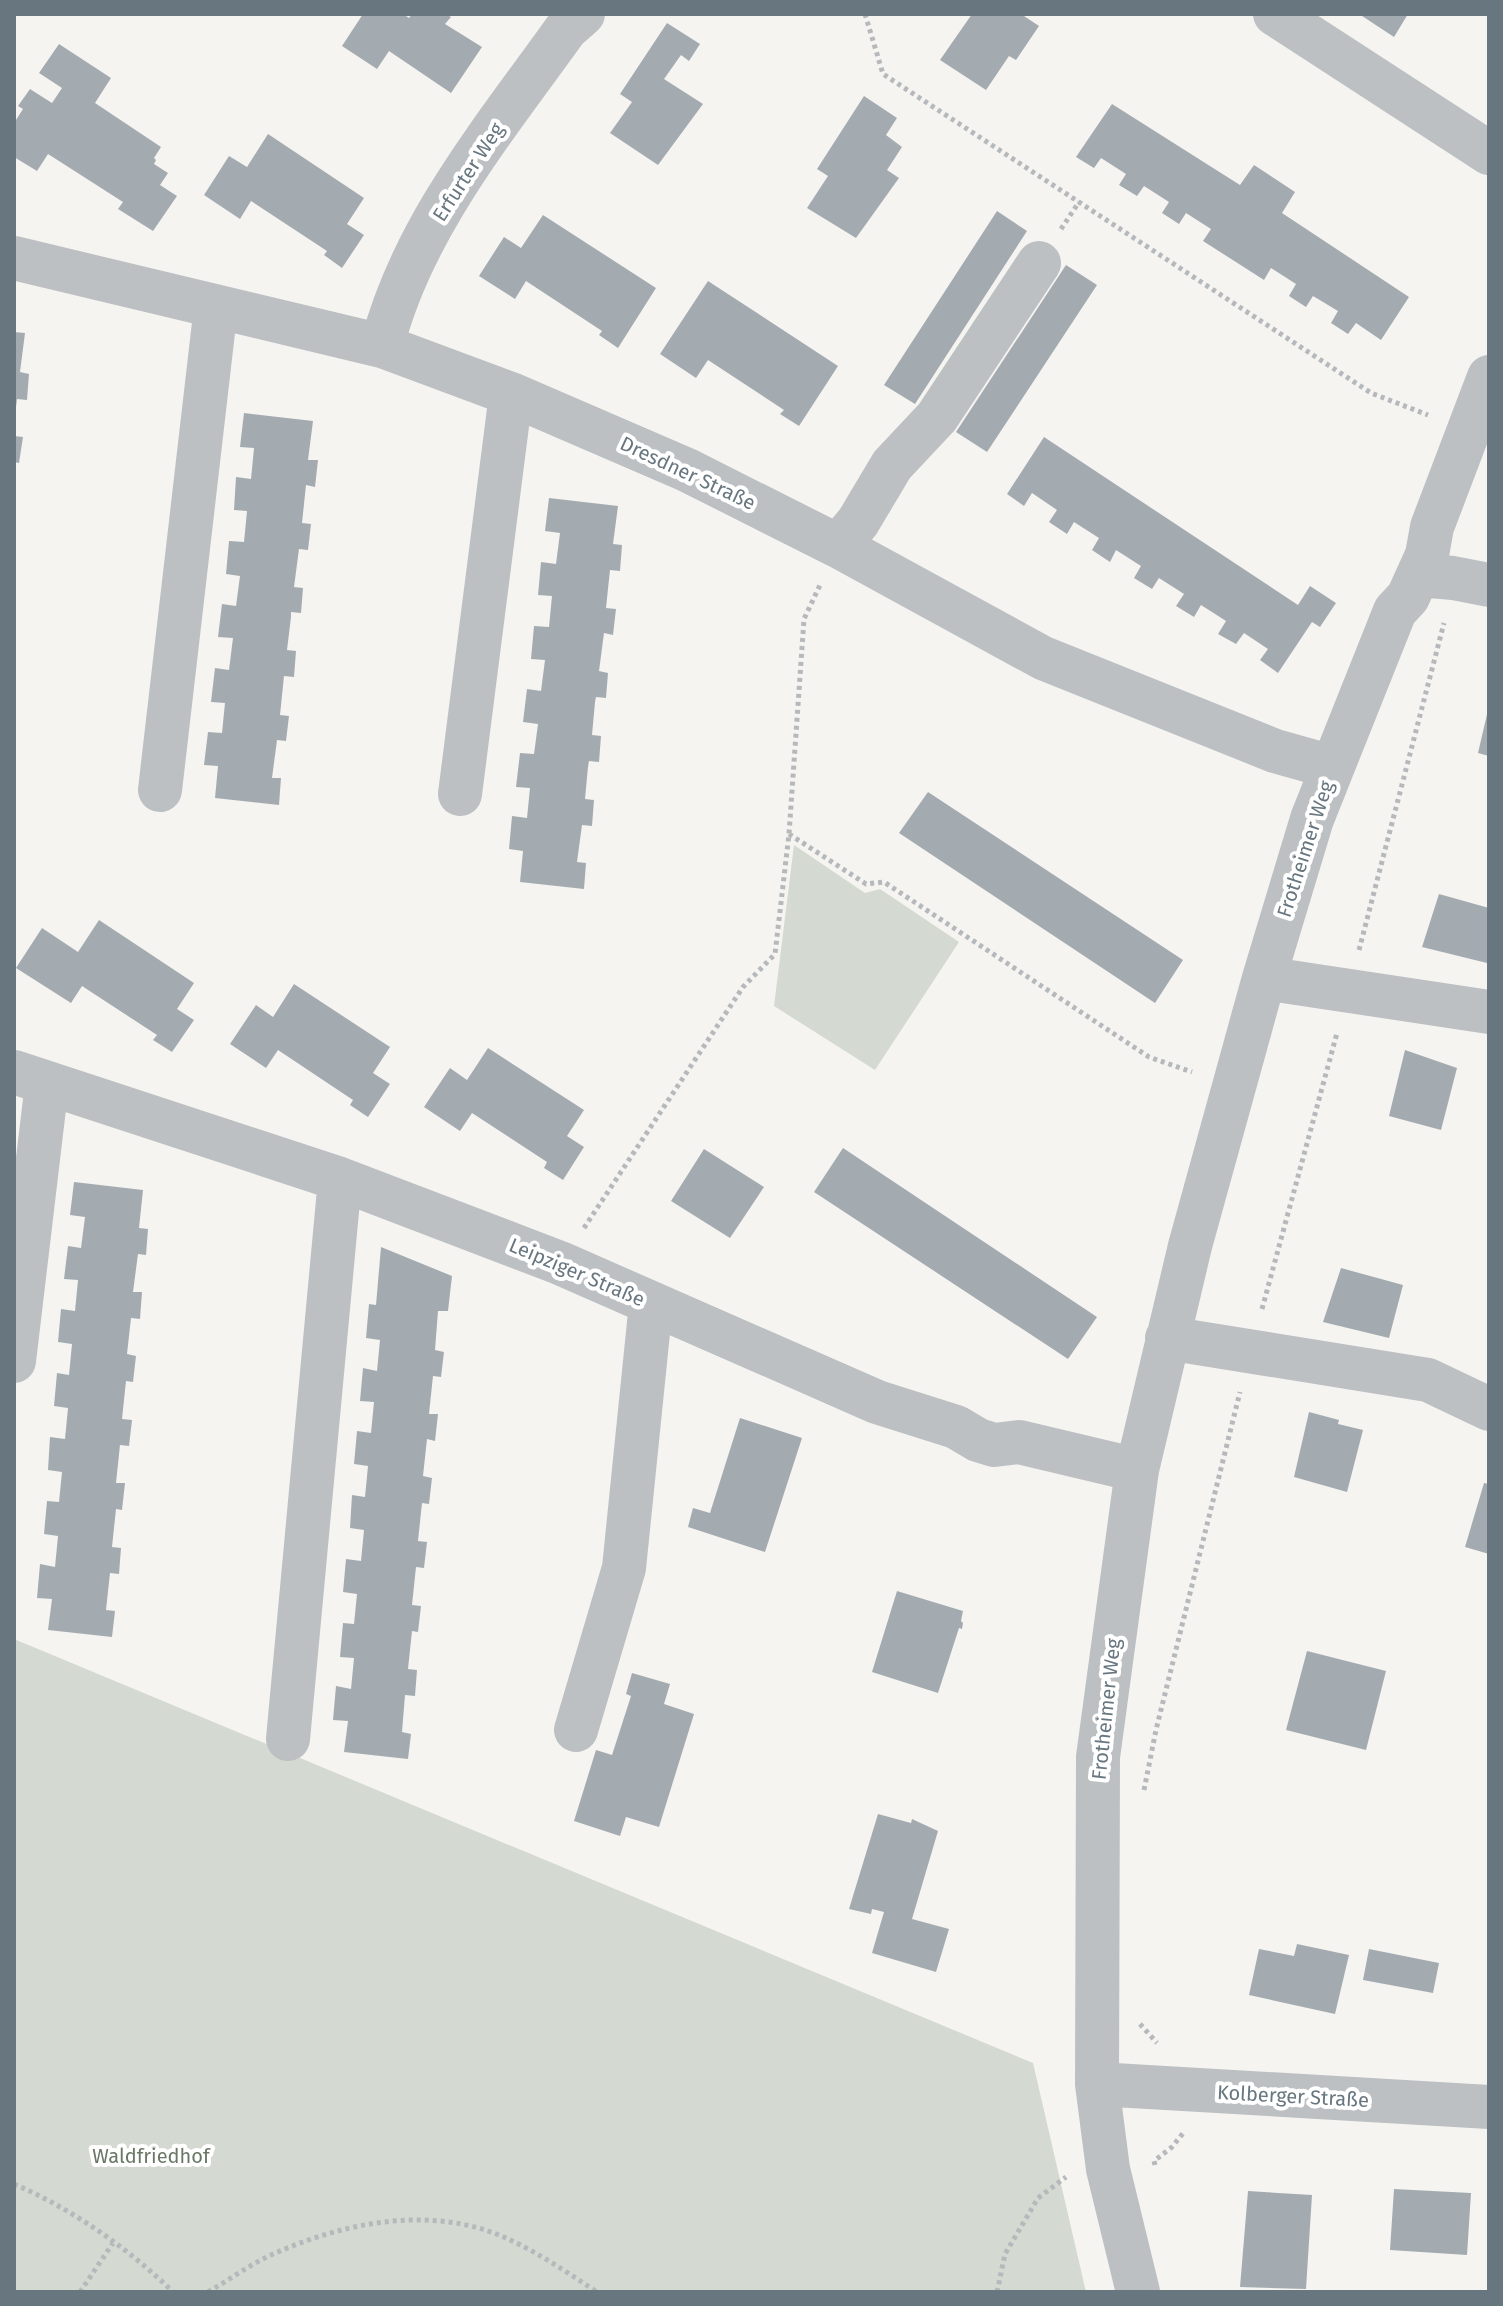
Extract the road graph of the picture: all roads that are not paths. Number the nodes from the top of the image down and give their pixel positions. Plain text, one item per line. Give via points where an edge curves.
1 (583, 14) edge
2 (1275, 14) edge
3 (1489, 153) edge
4 (14, 258) edge
5 (1039, 263) dead end
6 (216, 306) junction
7 (382, 346) junction
8 (1489, 377) edge
9 (511, 394) junction
10 (838, 546) junction
11 (1419, 575) junction
12 (1489, 585) edge
13 (1332, 767) junction
14 (160, 790) dead end
15 (460, 794) dead end
16 (1264, 978) junction
17 (1489, 1012) edge
18 (30, 1077) edge
19 (340, 1179) junction
20 (651, 1303) junction
21 (1167, 1338) junction
22 (14, 1361) edge
23 (1489, 1409) edge
24 (1137, 1470) junction
25 (576, 1730) dead end
26 (288, 1739) dead end
27 (1097, 2084) junction
28 (1489, 2107) edge
29 (1138, 2292) edge

1 - 7 street, Erfurter Weg via 566,29 467,166 404,275
2 - 3 street
4 - 6 street, Dresdner Straße
5 - 10 street via 937,417 892,465
6 - 7 street, Dresdner Straße
6 - 14 street
7 - 9 street, Dresdner Straße
8 - 11 street, Frotheimer Weg
9 - 10 street, Dresdner Straße via 687,470
9 - 15 street
10 - 13 street, Dresdner Straße via 1043,658 1275,751
11 - 12 street
11 - 13 street, Frotheimer Weg via 1395,611
13 - 16 street, Frotheimer Weg
16 - 17 street
16 - 21 street, Frotheimer Weg
18 - 19 street, Leipziger Straße
18 - 22 street
19 - 20 street, Leipziger Straße
19 - 26 street
20 - 24 street, Leipziger Straße via 978,1440 994,1445 1019,1442
20 - 25 street via 624,1568
21 - 23 street via 1428,1380
21 - 24 street, Frotheimer Weg
24 - 27 street, Frotheimer Weg via 1098,1757
27 - 28 street, Kolberger Straße
27 - 29 street, Frotheimer Weg via 1108,2169

